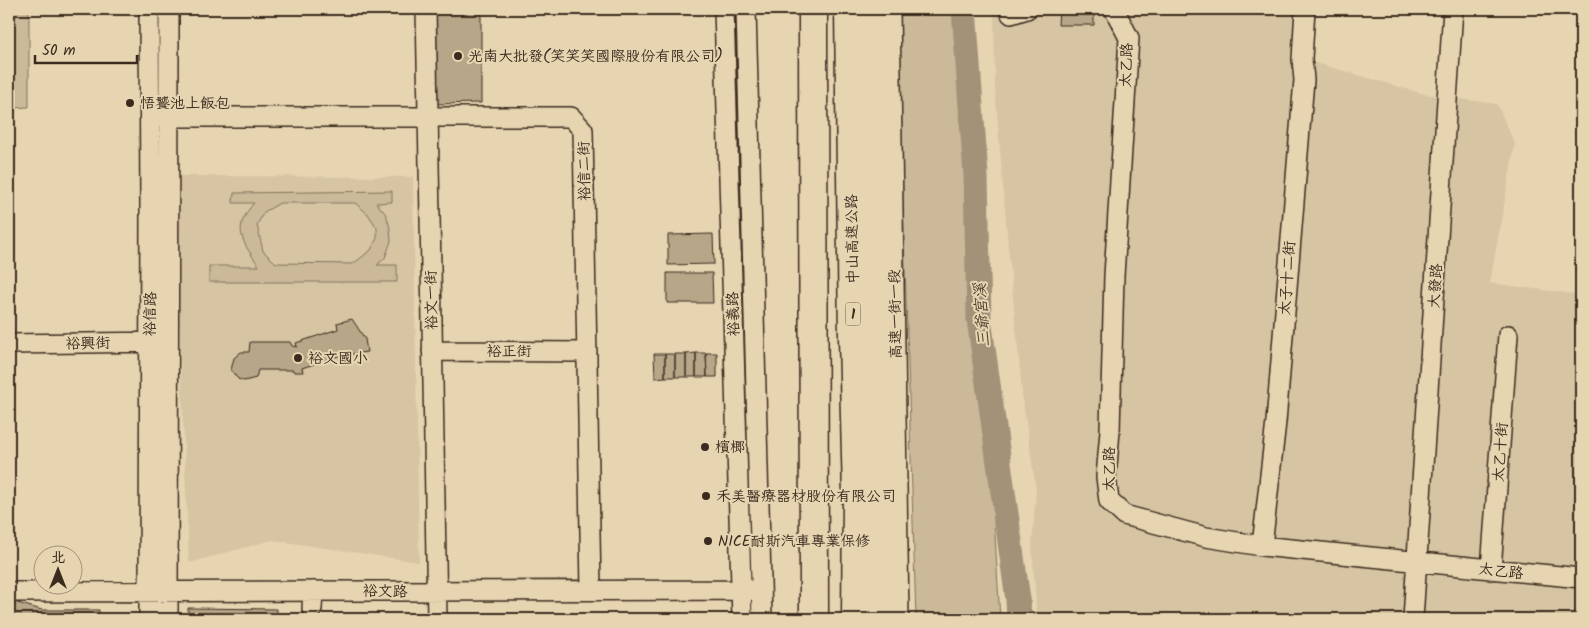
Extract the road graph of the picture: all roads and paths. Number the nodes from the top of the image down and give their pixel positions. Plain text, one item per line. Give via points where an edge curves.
1 (149, 9) edge
2 (169, 9) edge
3 (426, 9) edge
4 (724, 9) edge
5 (746, 9) edge
6 (813, 9) edge
7 (850, 9) edge
8 (872, 9) edge
9 (890, 9) edge
10 (1009, 9) edge
11 (1027, 9) edge
12 (1305, 9) edge
13 (1454, 9) edge
14 (1116, 12) edge
15 (159, 116) junction
16 (428, 116) junction
17 (1508, 335) dead end
18 (158, 342) junction
19 (9, 344) edge
20 (432, 351) junction
21 (586, 352) junction
22 (1262, 546) junction
23 (1417, 563) junction
24 (1491, 570) junction
25 (1581, 578) edge
26 (591, 590) junction
27 (742, 590) junction
28 (761, 590) junction
29 (9, 592) edge
30 (149, 592) junction
31 (168, 592) junction
32 (436, 592) junction
33 (813, 617) edge
34 (149, 619) edge
35 (168, 619) edge
36 (437, 619) edge
37 (742, 619) edge
38 (762, 619) edge
39 (856, 619) edge
40 (884, 619) edge
41 (900, 619) edge
42 (1414, 619) edge

1 - 15 street, 裕信路
2 - 15 street, 裕信路
3 - 16 street, 裕文一街
4 - 27 street, 裕義路
5 - 28 street, 裕義路
6 - 33 highway
7 - 39 highway, 中山高速公路 / 1
8 - 40 highway
9 - 41 street, 高速一街一段
10 - 11 street via 1011,14
12 - 22 street, 太子十二街 via 1304,80 1276,422
13 - 23 street, 大發路
14 - 22 street, 太乙路 via 1129,38 1114,276 1106,477 1109,501 1124,515 1206,537
15 - 16 street, 裕信二街
15 - 18 street, 裕信路
16 - 20 street, 裕文一街
16 - 21 street, 裕信二街 via 571,117 583,130
17 - 24 street, 太乙十街
18 - 19 street, 裕興街
18 - 30 street, 裕信路
18 - 31 street, 裕信路
20 - 21 street, 裕正街
20 - 32 street, 裕文一街
21 - 26 street, 裕信二街
22 - 23 street, 太乙路
23 - 24 street, 太乙路
23 - 42 street, 大發路
24 - 25 street, 太乙路
26 - 27 street, 裕文路
26 - 32 street, 裕文路
27 - 28 street, 裕文路
27 - 37 street, 裕義路
28 - 38 street, 裕義路
29 - 30 street, 裕文路
30 - 31 street, 裕文路
30 - 34 street, 裕信路
31 - 32 street, 裕文路 via 312,600
31 - 35 street, 裕信路
32 - 36 street, 裕文一街

